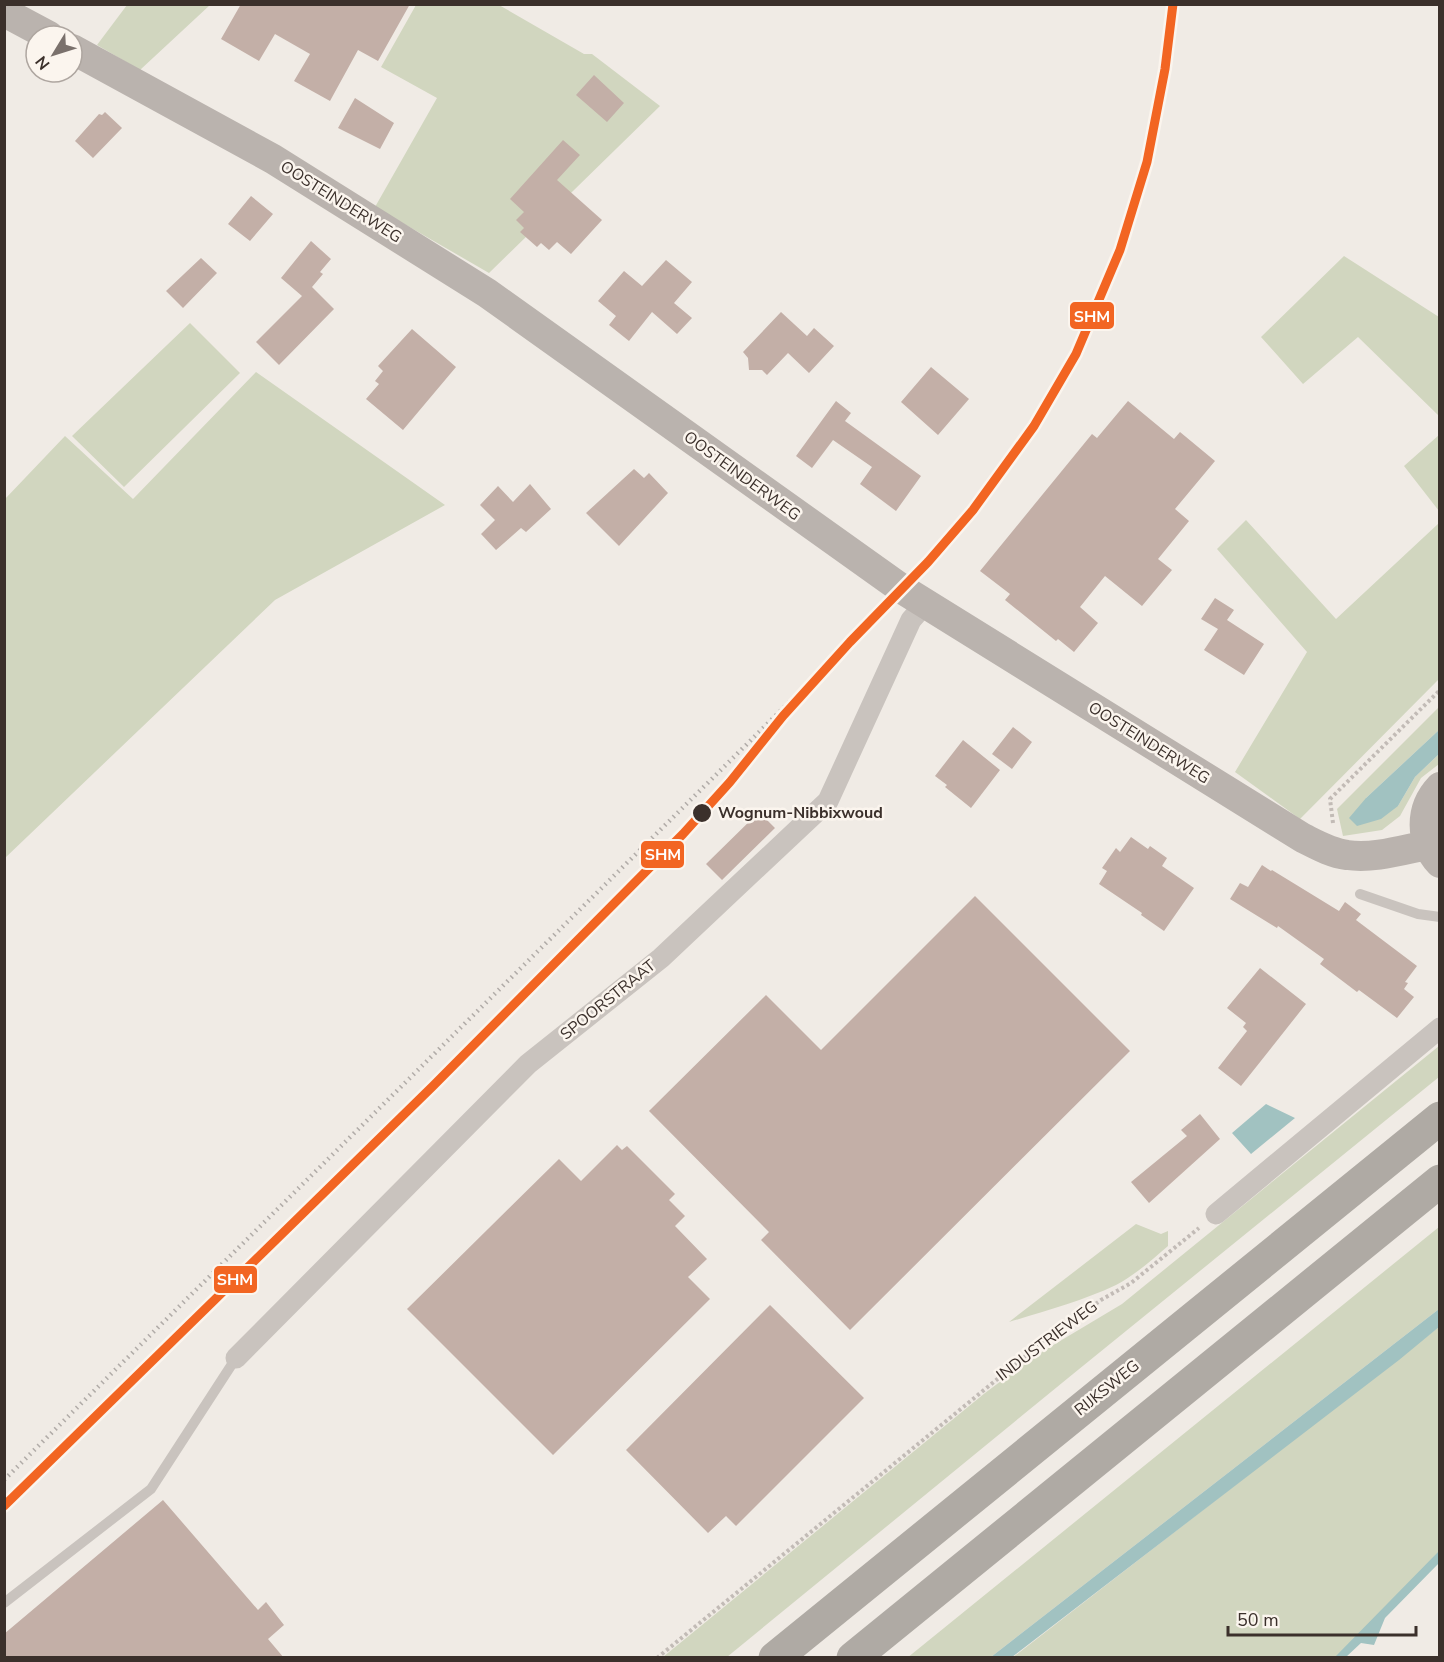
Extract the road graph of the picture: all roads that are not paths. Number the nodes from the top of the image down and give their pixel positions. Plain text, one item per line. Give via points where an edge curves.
1 (4, 12) edge
2 (26, 24) edge
3 (84, 56) edge
4 (925, 604) junction
5 (1440, 787) edge
6 (1433, 854) edge
7 (1360, 894) dead end
8 (1440, 917) edge
9 (1440, 1029) edge
10 (1440, 1118) edge
11 (1440, 1181) edge
12 (1215, 1214) road end
13 (236, 1358) joint
14 (4, 1603) edge
15 (775, 1658) edge
16 (853, 1658) edge

1 - 2 street
3 - 4 street, OOSTEINDERWEG via 273,159 486,293
4 - 6 street, OOSTEINDERWEG via 1303,838 1347,855
4 - 13 street, SPOORSTRAAT via 911,620 828,801 661,957 528,1064
5 - 6 street via 1425,814 1424,828
7 - 8 lane via 1418,914
9 - 12 street
10 - 15 highway, RIJKSWEG
11 - 16 highway
13 - 14 lane via 151,1489

